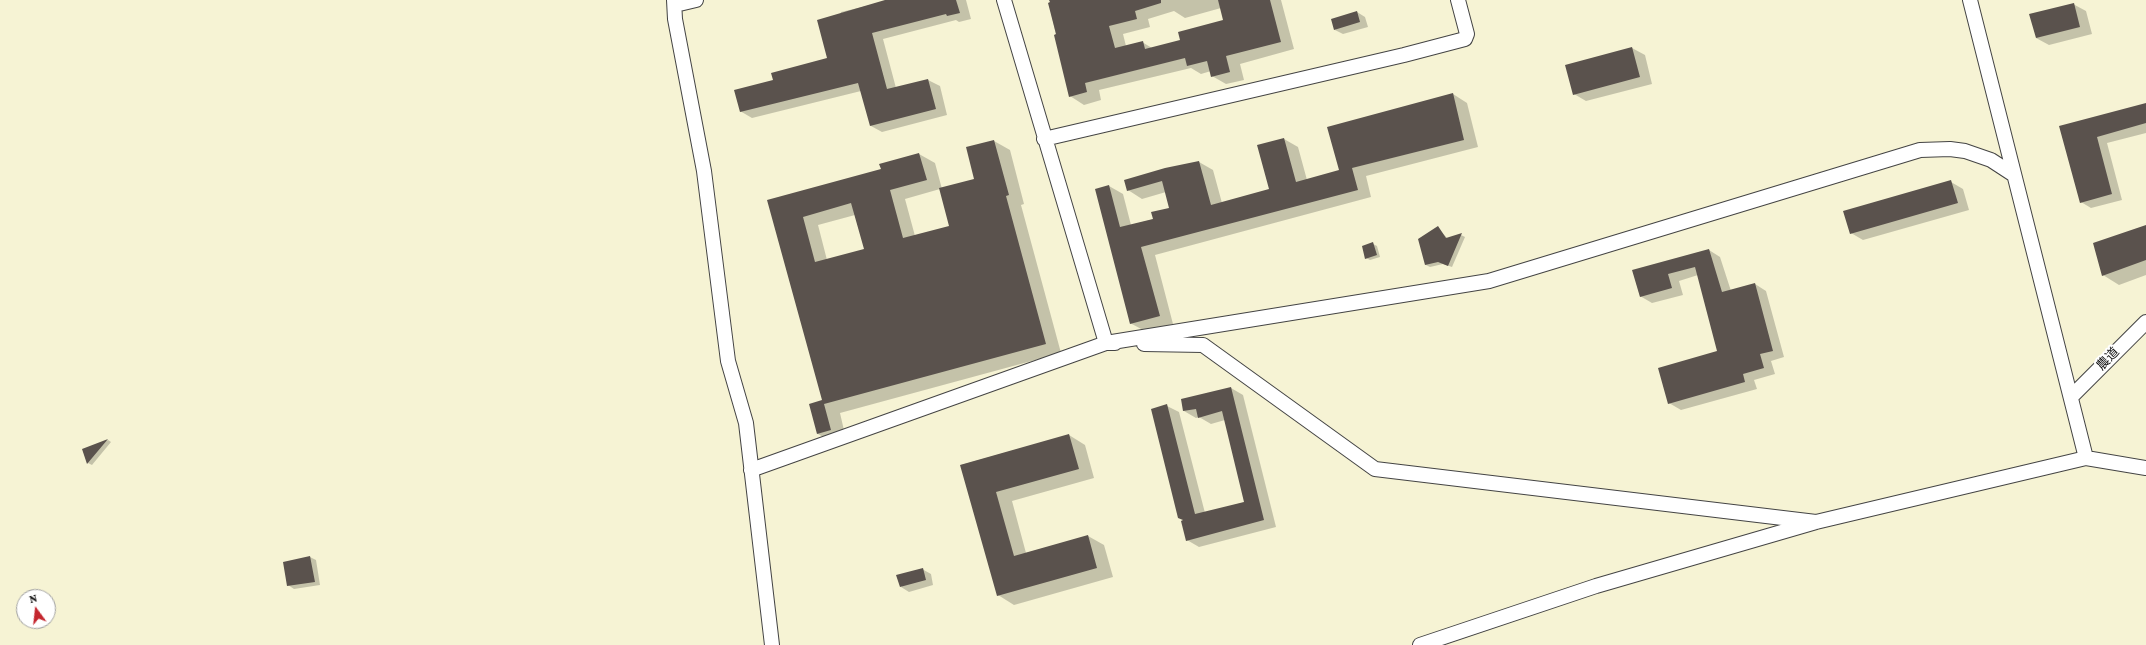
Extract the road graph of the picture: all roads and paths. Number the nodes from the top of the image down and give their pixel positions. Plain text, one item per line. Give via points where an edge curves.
1 (696, 0) edge
2 (1004, 0) edge
3 (1458, 0) edge
4 (1970, 0) edge
5 (674, 2) edge
6 (1044, 139) junction
7 (2014, 175) junction
8 (2146, 322) edge
9 (1106, 343) junction
10 (2070, 397) junction
11 (2086, 458) junction
12 (2146, 468) edge
13 (751, 470) junction
14 (1816, 522) junction
15 (772, 645) edge
16 (1420, 645) edge

1 - 5 street
2 - 6 street
3 - 6 street via 1468,34 1465,39
4 - 7 street
5 - 13 street via 674,19 704,171 728,361 746,423
6 - 9 street
7 - 9 street via 1997,163 1978,155 1950,149 1920,150 1489,281
7 - 10 street
8 - 10 street, 農道
9 - 13 street
9 - 14 street via 1203,345 1376,469
10 - 11 street
11 - 12 street
11 - 14 street
13 - 15 street
14 - 16 street via 1596,586

